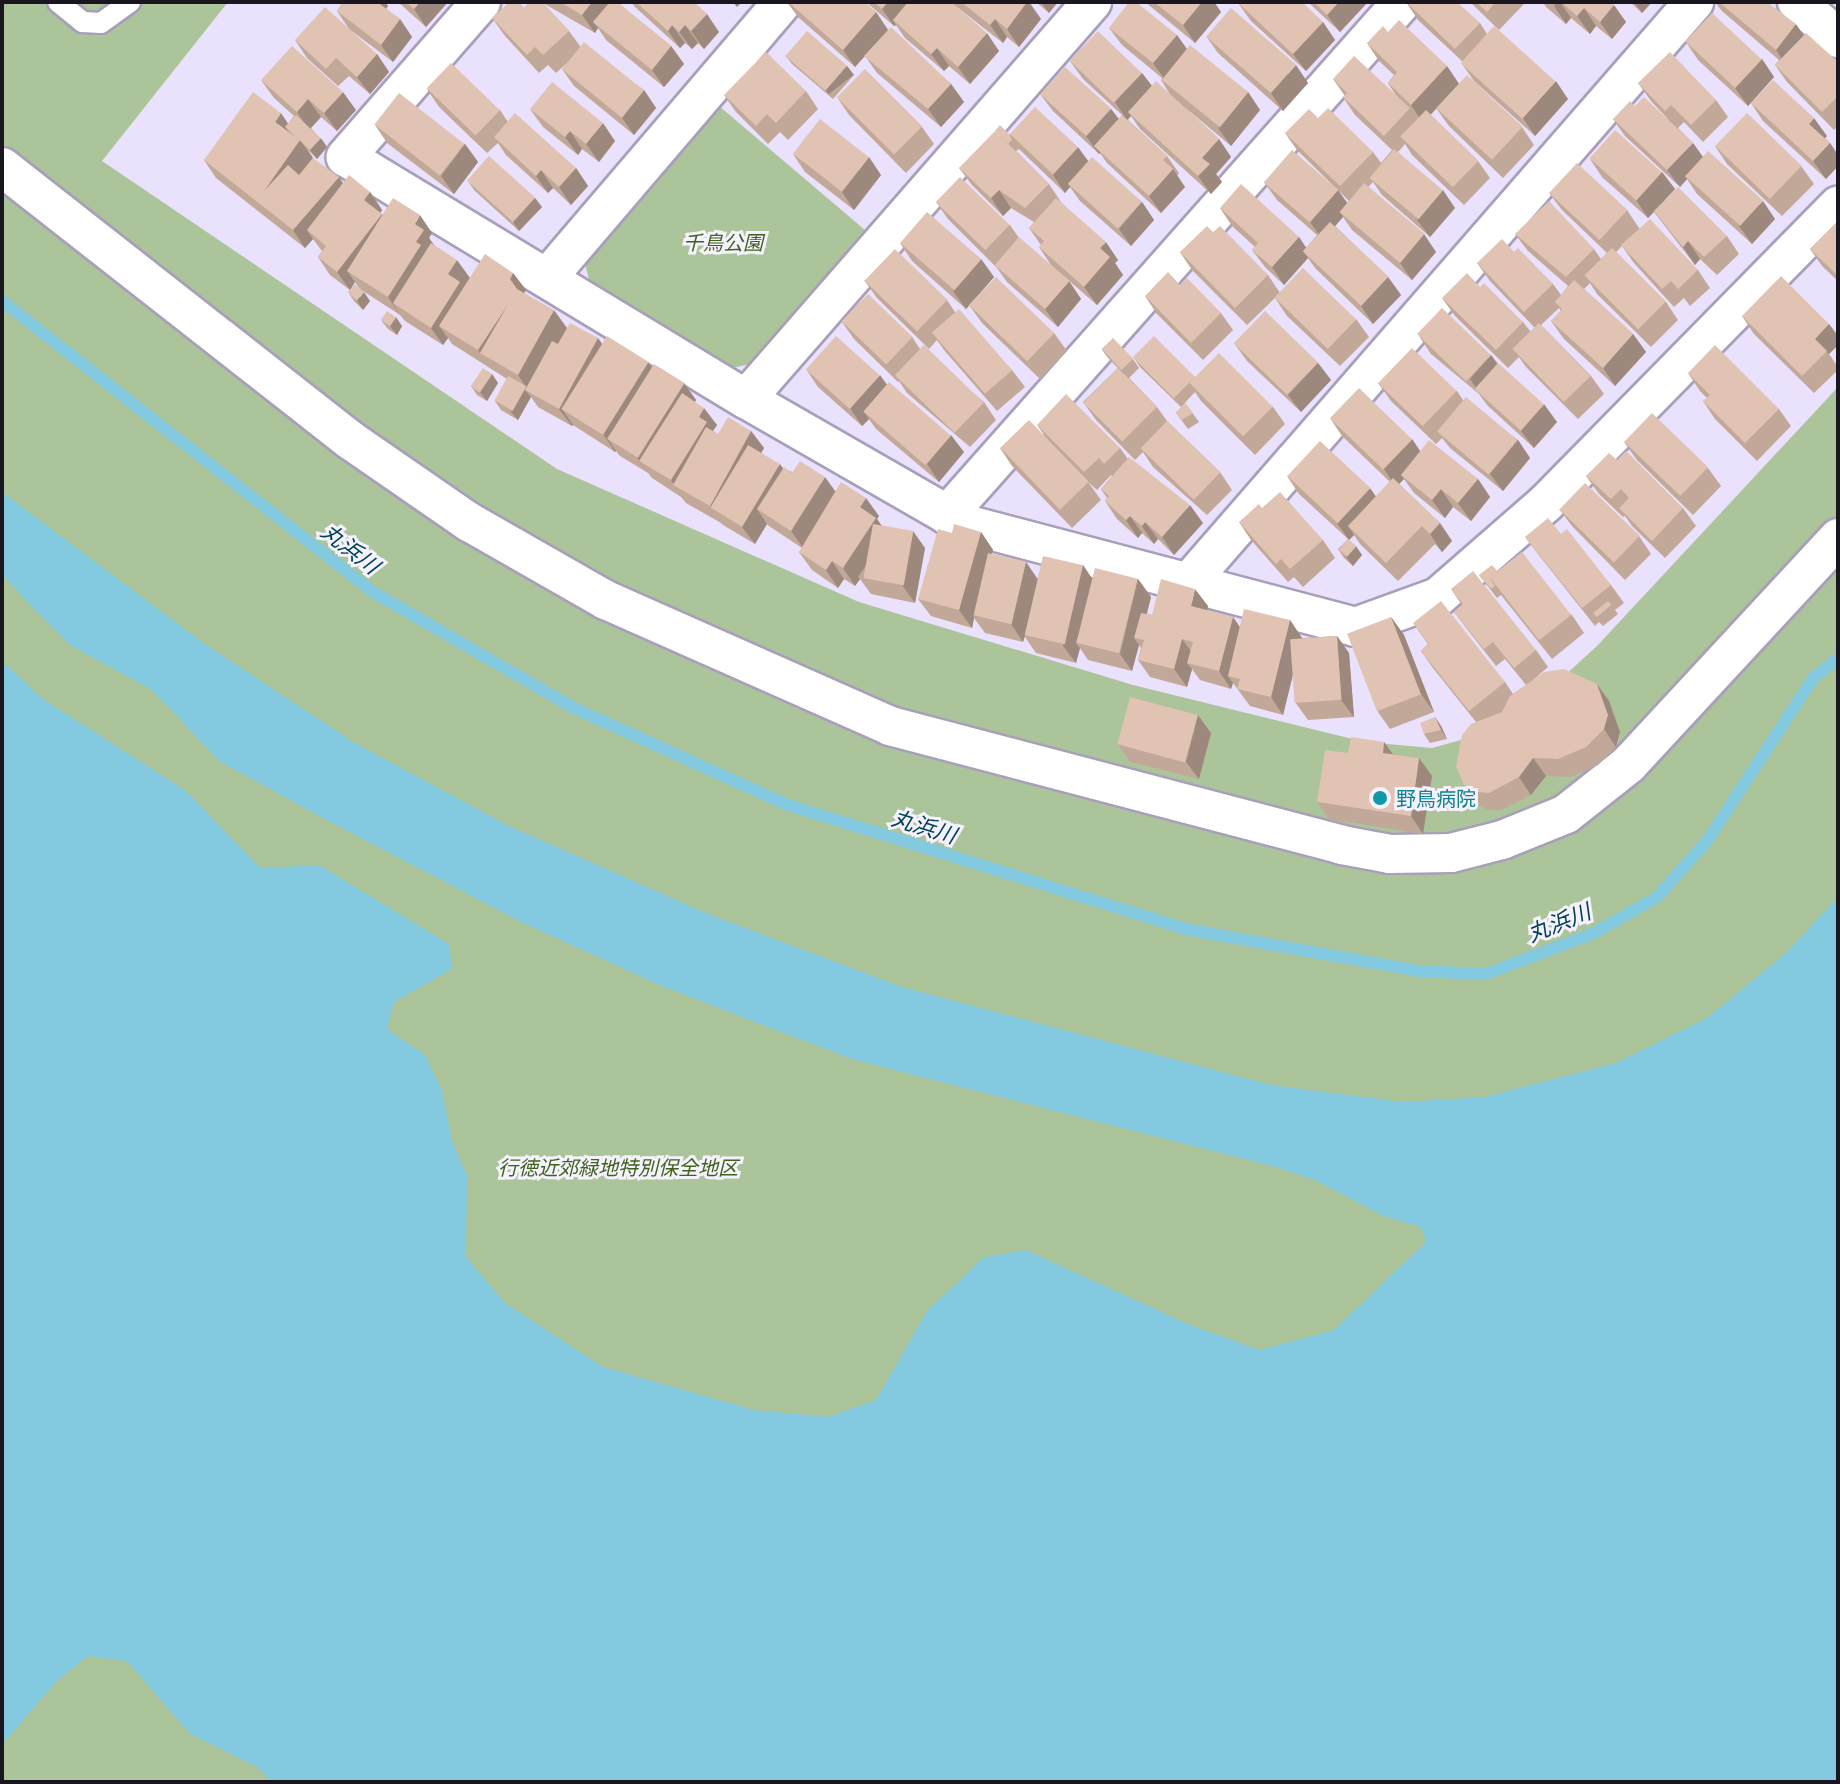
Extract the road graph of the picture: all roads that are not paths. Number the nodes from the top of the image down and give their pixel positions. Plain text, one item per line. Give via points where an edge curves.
1 (58, 2) edge
2 (130, 2) edge
3 (481, 2) edge
4 (783, 2) edge
5 (1092, 2) edge
6 (1402, 2) edge
7 (1694, 2) edge
8 (1797, 2) edge
9 (1838, 38) edge
10 (2, 167) edge
11 (1838, 206) edge
12 (547, 278) junction
13 (746, 399) junction
14 (947, 515) junction
15 (1838, 538) edge
16 (1190, 581) junction

1 - 2 lane via 83,22 101,23
3 - 12 street via 346,157
4 - 12 street
5 - 13 street
6 - 14 street
7 - 16 street
8 - 9 street
10 - 15 street via 350,440 469,522 606,600 890,726 1342,845 1390,854 1451,853 1502,840 1566,814 1629,764
11 - 16 street via 1546,503 1438,597 1355,627
12 - 13 street
13 - 14 street
14 - 16 street

